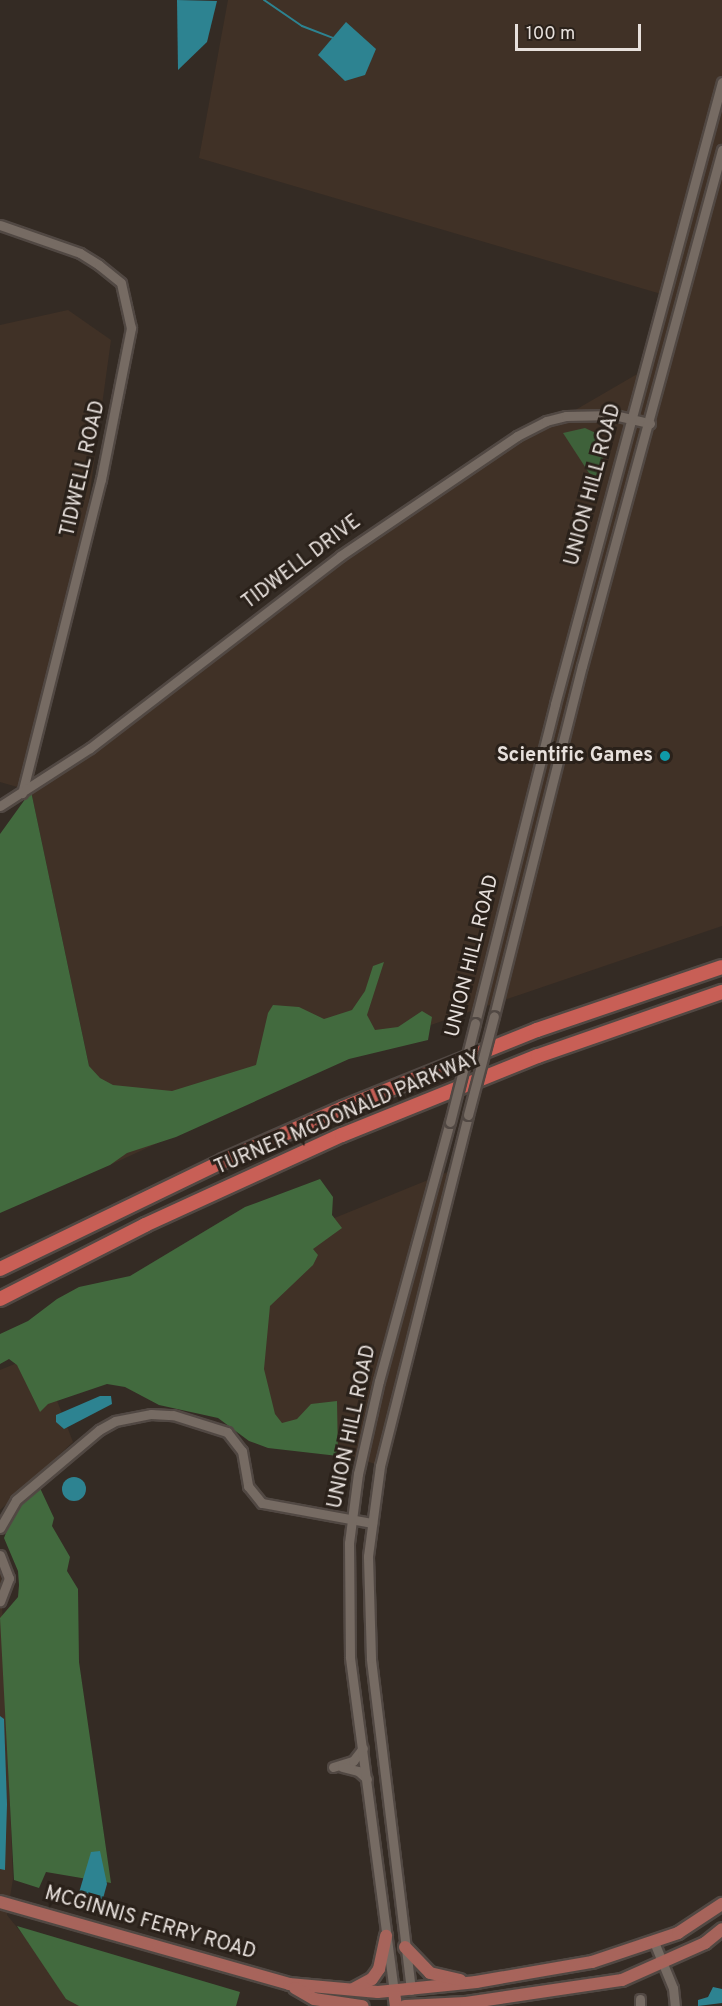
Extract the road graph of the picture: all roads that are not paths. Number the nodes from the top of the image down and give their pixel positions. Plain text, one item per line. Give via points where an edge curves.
1 (722, 82) edge
2 (722, 150) edge
3 (0, 225) edge
4 (631, 418) junction
5 (650, 423) junction
6 (22, 793) junction
7 (0, 806) edge
8 (722, 967) edge
9 (722, 992) edge
10 (51, 1243) junction
11 (0, 1263) edge
12 (0, 1269) edge
13 (49, 1274) junction
14 (0, 1299) edge
15 (0, 1305) edge
16 (352, 1520) junction
17 (372, 1523) junction
18 (0, 1528) edge
19 (0, 1555) edge
20 (0, 1601) edge
21 (363, 1748) junction
22 (367, 1779) junction
23 (0, 1902) edge
24 (722, 1904) edge
25 (722, 1929) edge
26 (386, 1936) junction
27 (654, 1942) junction
28 (405, 1947) junction
29 (663, 1962) junction
30 (476, 1982) junction
31 (289, 1984) junction
32 (411, 1990) junction
33 (345, 1991) junction
34 (394, 1992) junction
35 (460, 2005) edge
36 (346, 2006) edge
37 (362, 2006) edge
38 (396, 2006) edge
39 (405, 2006) edge
40 (414, 2006) edge
41 (675, 2006) edge

1 - 4 street, UNION HILL ROAD
2 - 5 street, UNION HILL ROAD
3 - 6 street, TIDWELL ROAD via 80,254 99,265 121,283 131,328 99,491
4 - 5 street, TIDWELL DRIVE
4 - 6 street, TIDWELL DRIVE via 566,416 517,435 340,556 90,748
4 - 16 street, UNION HILL ROAD, bridge via 450,1122 379,1381
5 - 17 street, UNION HILL ROAD, bridge via 582,666 397,1394
6 - 7 street, TIDWELL DRIVE
8 - 10 highway, TURNER MCDONALD PARKWAY via 537,1030 344,1108
9 - 13 highway, TURNER MCDONALD PARKWAY via 538,1056 342,1135
10 - 11 highway
10 - 12 highway, TURNER MCDONALD PARKWAY
13 - 14 highway, TURNER MCDONALD PARKWAY
13 - 15 highway
16 - 17 street
16 - 18 street via 262,1503 248,1486 242,1451 227,1432 173,1415 151,1414 115,1421 99,1430 16,1500
16 - 21 street, UNION HILL ROAD via 347,1618
17 - 28 street, UNION HILL ROAD via 368,1556 371,1658
19 - 20 street via 9,1578
21 - 22 street, UNION HILL ROAD
21 - 22 street via 353,1761 333,1767 353,1769
22 - 26 street, UNION HILL ROAD
23 - 31 main road, MCGINNIS FERRY ROAD
24 - 27 main road, MCGINNIS FERRY ROAD via 678,1933
25 - 29 main road via 705,1943
26 - 33 main road via 379,1969 372,1979
26 - 34 street, UNION HILL ROAD
27 - 29 street
27 - 30 main road, MCGINNIS FERRY ROAD via 592,1962
28 - 30 main road via 430,1973
28 - 32 street, UNION HILL ROAD
29 - 35 main road via 622,1980
29 - 41 street
30 - 32 main road, MCGINNIS FERRY ROAD
31 - 33 main road, MCGINNIS FERRY ROAD
31 - 36 main road, MCGINNIS FERRY ROAD via 314,1999
32 - 34 main road, MCGINNIS FERRY ROAD
32 - 40 main road
33 - 34 main road, MCGINNIS FERRY ROAD
34 - 38 main road
35 - 40 main road
36 - 37 main road, MCGINNIS FERRY ROAD
39 - 40 main road

